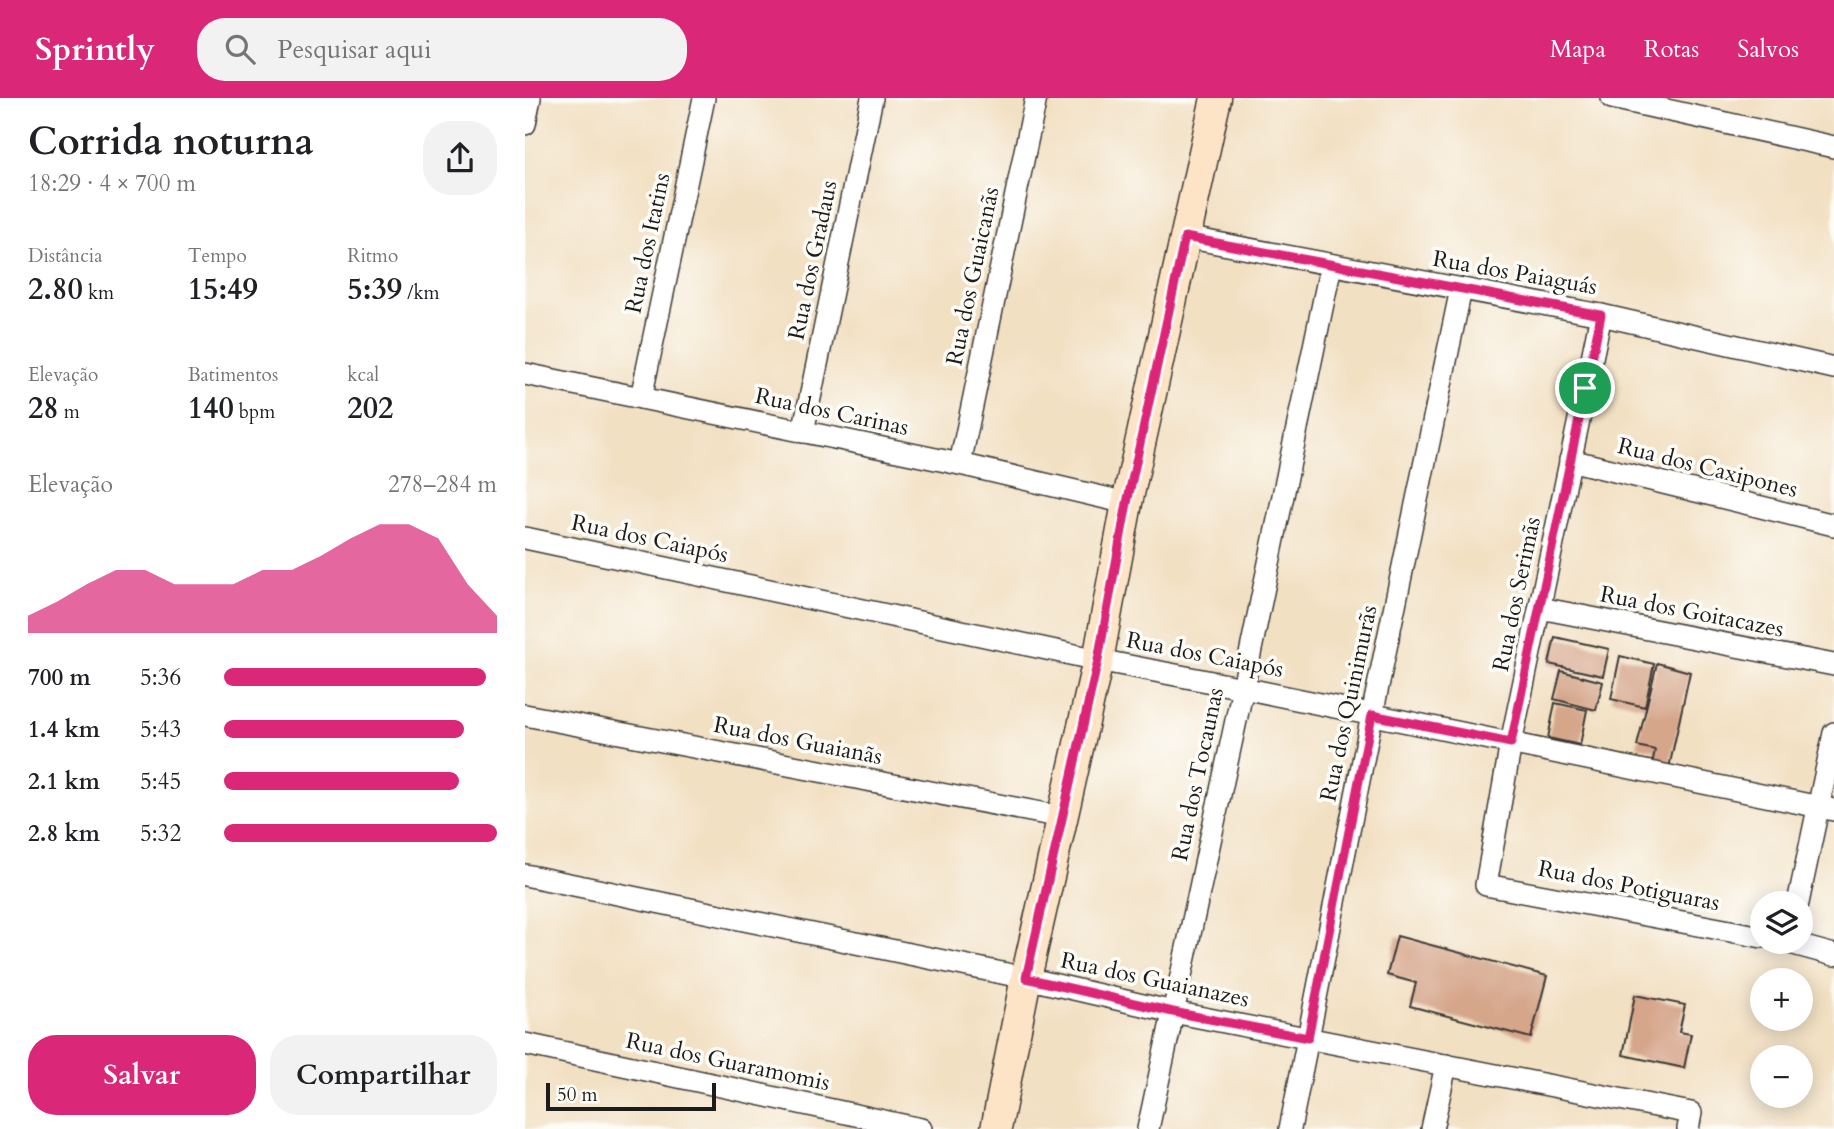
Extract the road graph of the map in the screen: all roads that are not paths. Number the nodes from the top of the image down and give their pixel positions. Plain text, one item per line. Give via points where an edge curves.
1 (530, 98) edge
2 (704, 98) edge
3 (872, 98) edge
4 (1036, 98) edge
5 (1216, 98) edge
6 (1612, 98) edge
7 (525, 124) edge
8 (1834, 147) edge
9 (1185, 237) junction
10 (1331, 265) junction
11 (1461, 289) junction
12 (1601, 315) junction
13 (1834, 368) edge
14 (525, 374) edge
15 (641, 398) junction
16 (803, 432) junction
17 (1570, 460) junction
18 (960, 464) junction
19 (1127, 503) junction
20 (1834, 525) edge
21 (525, 538) edge
22 (1540, 608) junction
23 (1098, 660) junction
24 (1834, 665) edge
25 (1243, 688) junction
26 (525, 715) edge
27 (1372, 715) junction
28 (1834, 733) edge
29 (1511, 743) junction
30 (1826, 809) edge
31 (1062, 817) junction
32 (525, 875) edge
33 (1486, 885) joint
34 (1802, 891) edge
35 (1750, 935) edge
36 (1813, 949) edge
37 (1834, 955) edge
38 (1026, 978) junction
39 (1173, 1012) junction
40 (1308, 1038) junction
41 (525, 1044) edge
42 (1446, 1065) junction
43 (1690, 1121) edge
44 (921, 1129) edge
45 (996, 1129) edge
46 (1148, 1129) edge
47 (1290, 1129) edge
48 (1432, 1129) edge

1 - 7 street
2 - 15 street, Rua dos Itatins
3 - 16 street, Rua dos Gradaus
4 - 18 street, Rua dos Guaicanãs
5 - 9 street
6 - 8 street
9 - 10 street, Rua dos Paiaguás
9 - 19 street
10 - 11 street, Rua dos Paiaguás
10 - 25 street, Rua dos Tocaunas
11 - 12 street, Rua dos Paiaguás
11 - 27 street, Rua dos Quinimurãs
12 - 13 street, Rua dos Paiaguás
12 - 17 street, Rua dos Serimãs
14 - 15 street, Rua dos Carinas
15 - 16 street, Rua dos Carinas
16 - 18 street, Rua dos Carinas
17 - 20 street, Rua dos Caxipones
17 - 22 street, Rua dos Serimãs
18 - 19 street, Rua dos Carinas
19 - 23 street
21 - 23 street, Rua dos Caiapós
22 - 24 street, Rua dos Goitacazes
22 - 29 street, Rua dos Serimãs
23 - 25 street, Rua dos Caiapós
23 - 31 street
25 - 27 street, Rua dos Caiapós
25 - 39 street, Rua dos Tocaunas
26 - 31 street, Rua dos Guaianãs
27 - 29 street, Rua dos Caiapós
27 - 40 street, Rua dos Quinimurãs
28 - 30 street
29 - 30 street, Rua dos Caiapós
29 - 33 street, Rua dos Serimãs
30 - 34 street
31 - 38 street
32 - 38 street, Rua dos Guaianazes
33 - 35 street, Rua dos Potiguaras
36 - 37 street
38 - 39 street, Rua dos Guaianazes
38 - 45 street
39 - 40 street, Rua dos Guaianazes
39 - 46 street, Rua dos Tocaunas
40 - 42 street, Rua dos Guaianazes
40 - 47 street, Rua dos Quinimurãs
41 - 44 street, Rua dos Guaramomis
42 - 43 street, Rua dos Guaianazes
42 - 48 street

